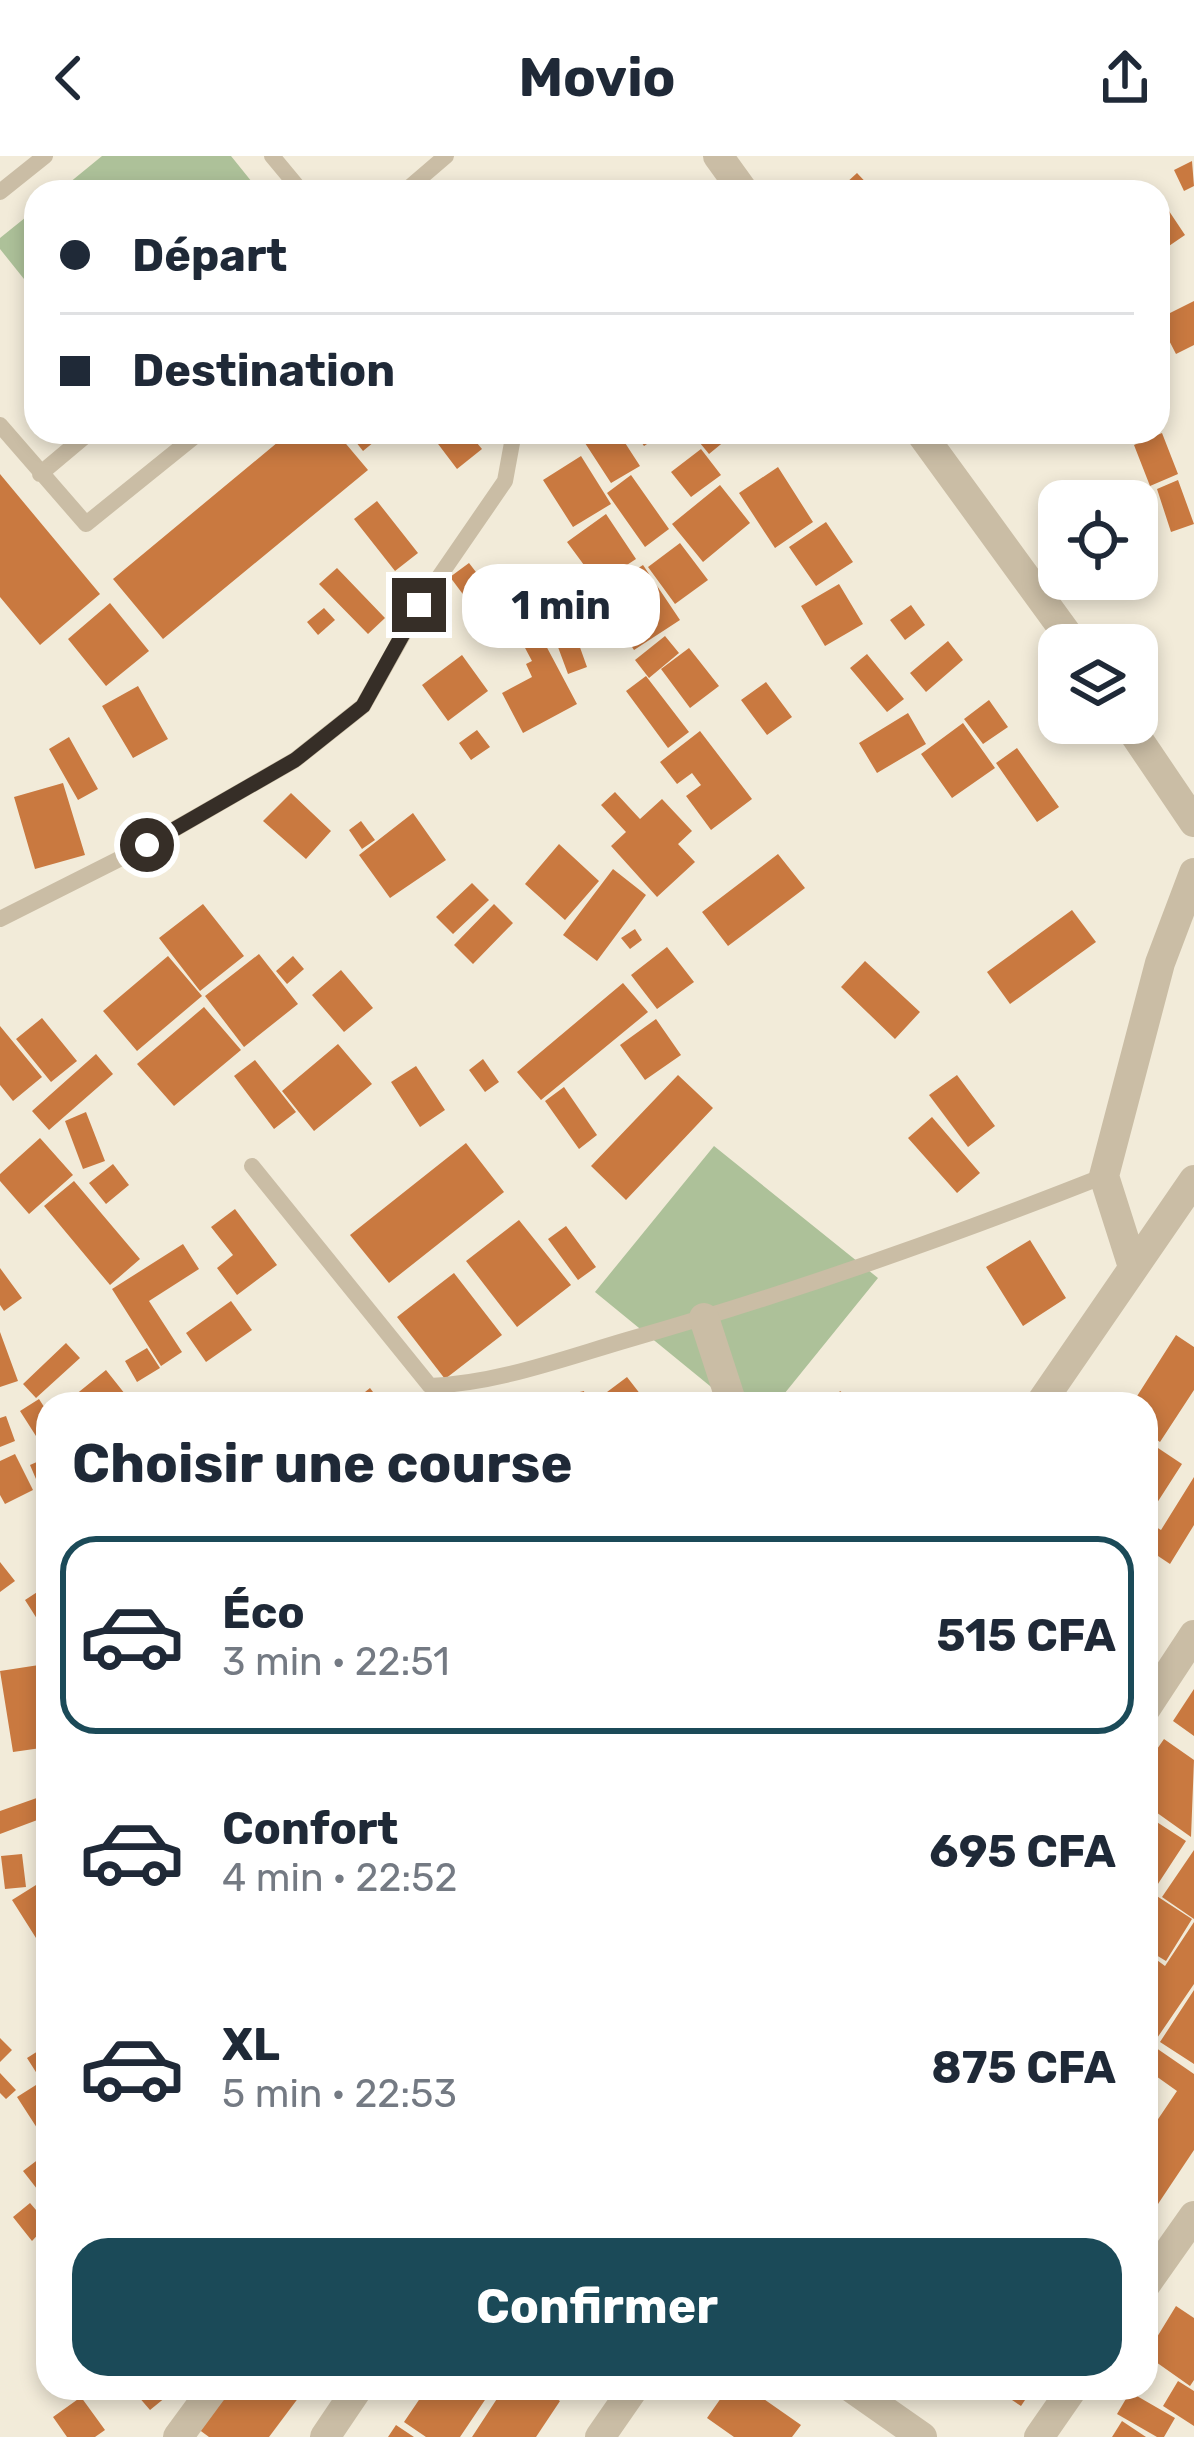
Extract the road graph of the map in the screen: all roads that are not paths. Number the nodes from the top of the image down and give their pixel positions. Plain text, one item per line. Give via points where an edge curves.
1 (45, 156) edge
2 (272, 156) edge
3 (446, 156) edge
4 (292, 180) edge
5 (418, 180) edge
6 (0, 192) edge
7 (0, 425) edge
8 (76, 444) edge
9 (185, 444) edge
10 (512, 444) edge
11 (929, 444) edge
12 (40, 474) junction
13 (1060, 624) edge
14 (1141, 744) edge
15 (1194, 821) edge
16 (1194, 873) edge
17 (0, 920) edge
18 (252, 1166) dead end
19 (1105, 1175) junction
20 (1194, 1180) edge
21 (1133, 1268) junction
22 (704, 1318) junction
23 (728, 1392) edge
24 (1048, 1392) edge
25 (1194, 1635) edge
26 (1158, 1680) edge
27 (1194, 2216) edge
28 (1158, 2267) edge
29 (205, 2400) edge
30 (350, 2400) edge
31 (626, 2400) edge
32 (870, 2400) edge
33 (1065, 2400) edge
34 (178, 2437) edge
35 (325, 2437) edge
36 (600, 2437) edge
37 (922, 2437) edge
38 (1039, 2437) edge

1 - 6 lane
2 - 4 lane
3 - 5 lane
7 - 12 lane
8 - 12 lane
9 - 12 lane via 90,523 81,523
10 - 17 lane via 506,481 419,605 363,706 295,760
11 - 13 street
14 - 15 street
16 - 19 street via 1160,963
18 - 22 lane via 430,1386 475,1384
19 - 21 street
19 - 22 lane
20 - 21 street
21 - 24 street
22 - 23 street
25 - 26 street
27 - 28 street
29 - 34 street
30 - 35 street
31 - 36 street
32 - 37 street
33 - 38 street

